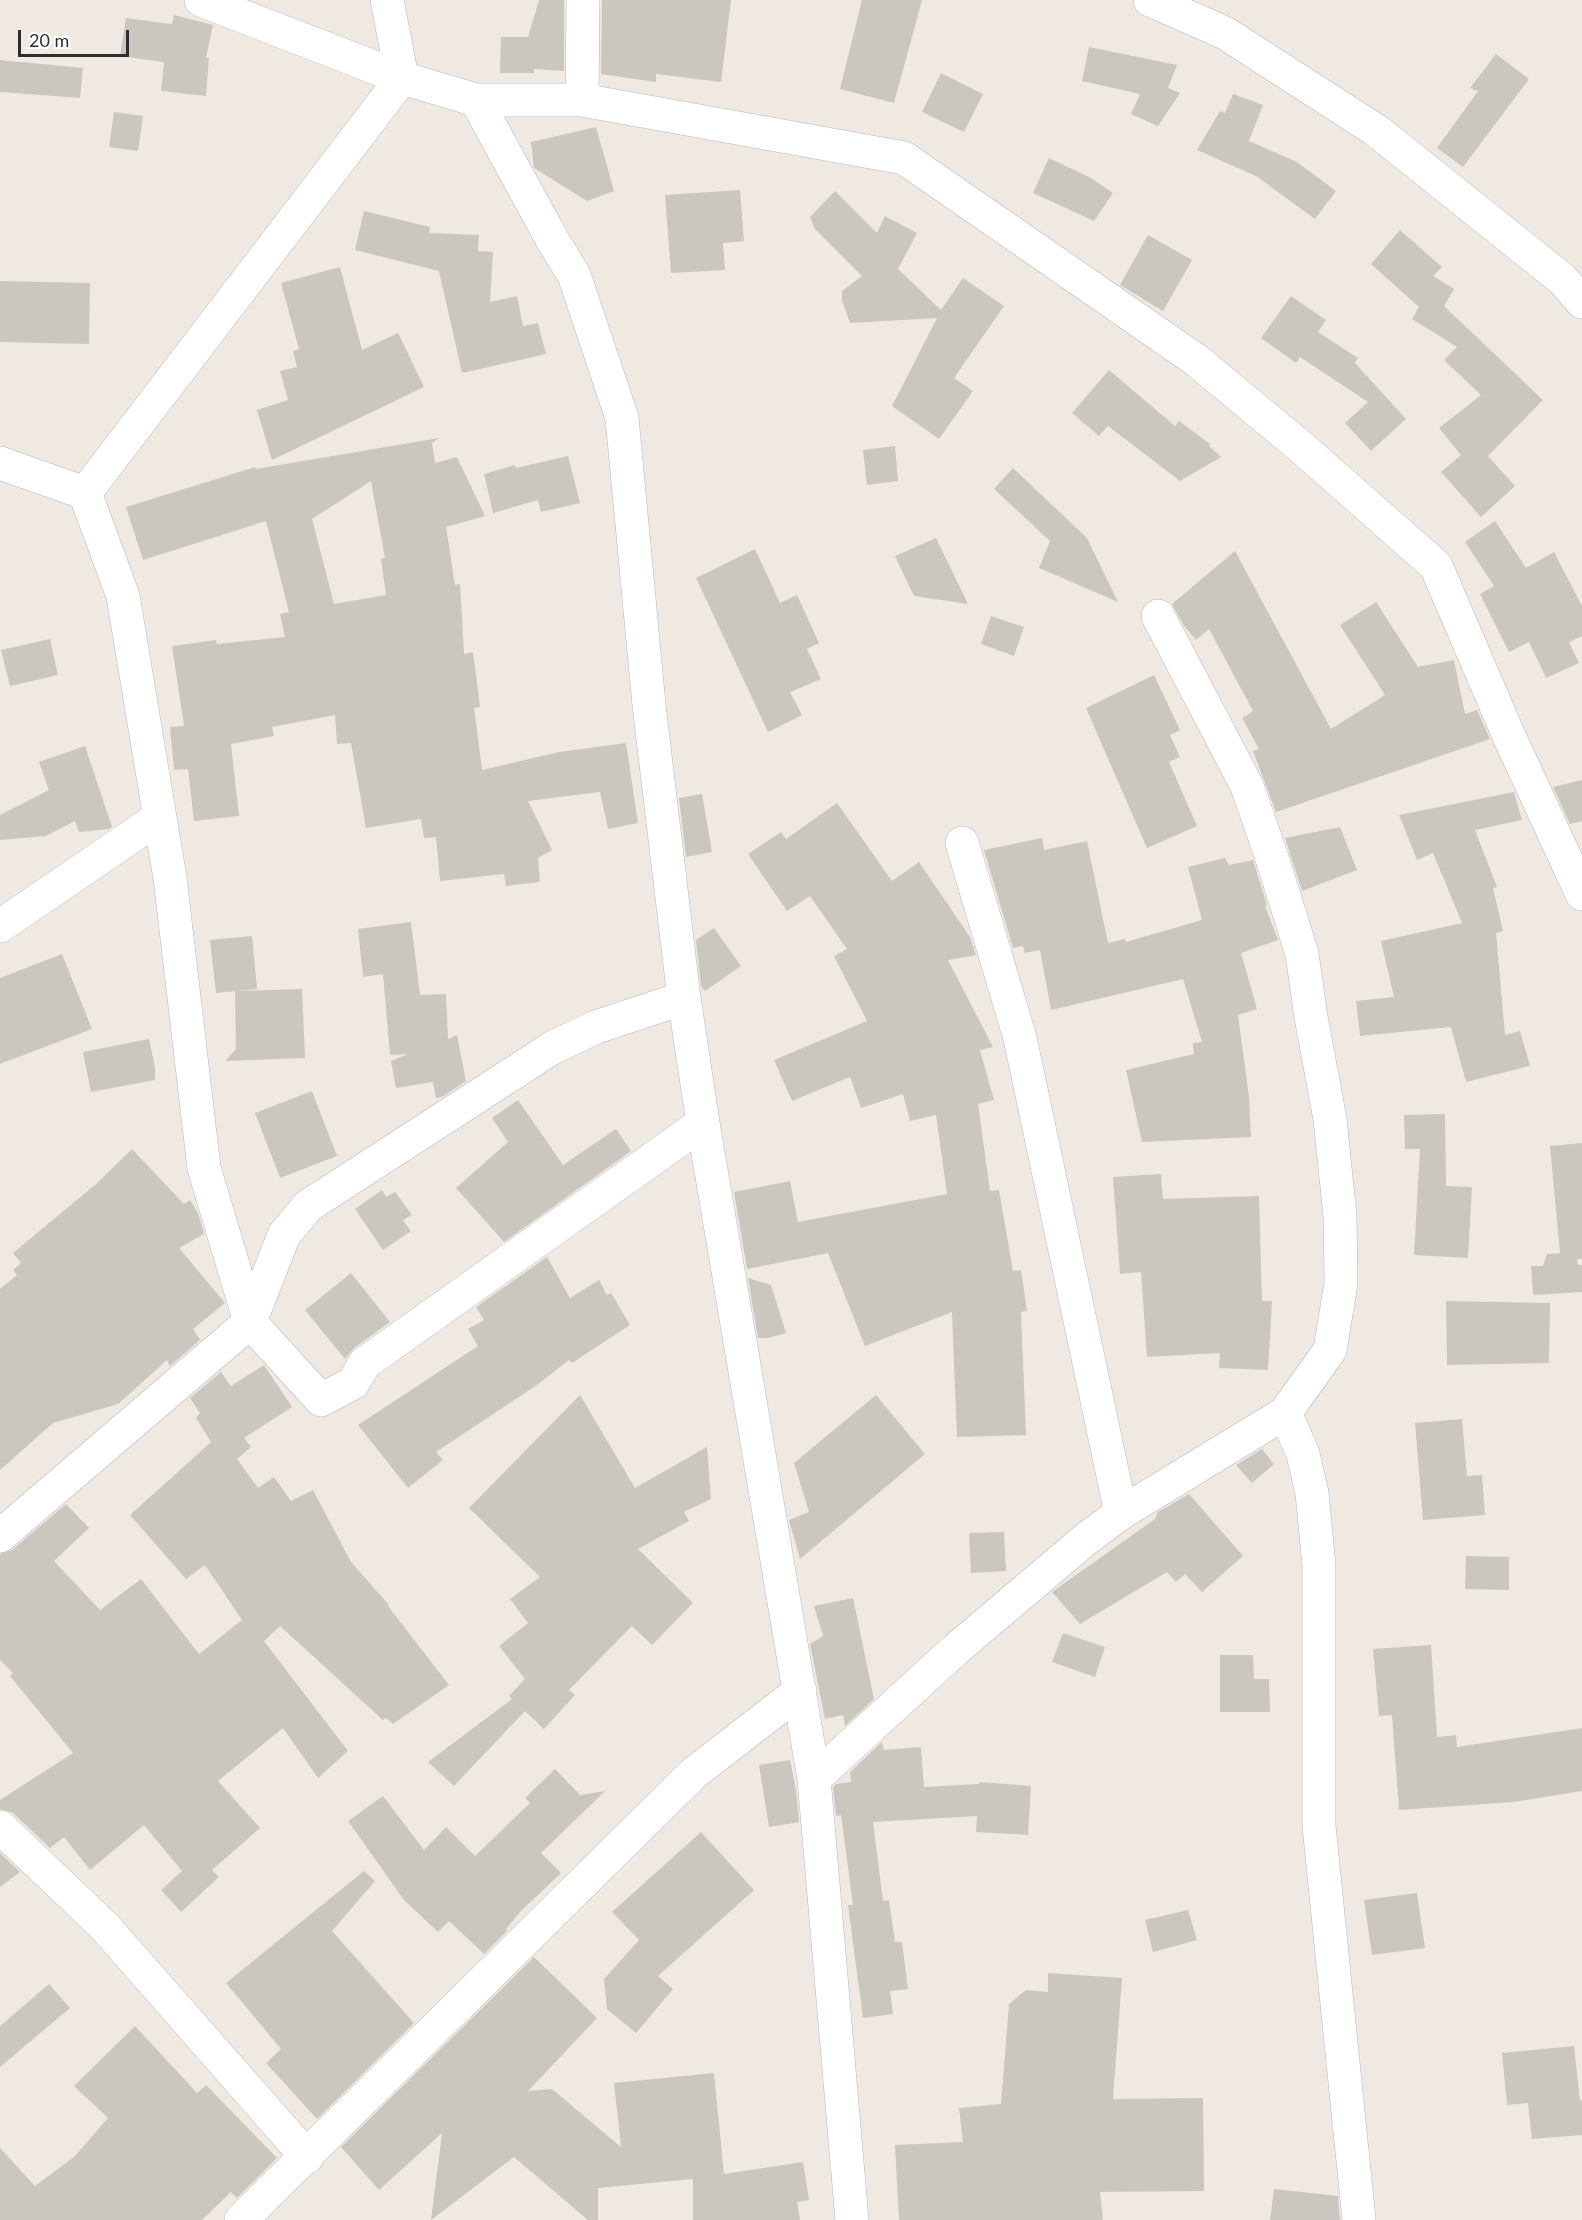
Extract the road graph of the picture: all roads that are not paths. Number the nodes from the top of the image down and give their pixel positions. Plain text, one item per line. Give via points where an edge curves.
1 (201, 0) edge
2 (387, 0) edge
3 (583, 0) edge
4 (1150, 0) edge
5 (402, 78) junction
6 (476, 100) junction
7 (582, 100) junction
8 (1582, 302) edge
9 (0, 463) edge
10 (85, 493) junction
11 (1158, 616) dead end
12 (160, 817) junction
13 (962, 843) dead end
14 (1582, 894) edge
15 (0, 926) edge
16 (684, 998) junction
17 (703, 1123) junction
18 (250, 1322) junction
19 (1285, 1413) junction
20 (1121, 1513) junction
21 (0, 1536) edge
22 (800, 1690) junction
23 (814, 1779) junction
24 (0, 1827) edge
25 (306, 2157) junction
26 (241, 2220) edge
27 (852, 2220) edge
28 (1359, 2220) edge

1 - 5 street
2 - 5 street
3 - 7 street
4 - 8 street via 1225,33 1377,131 1562,279
5 - 6 street
5 - 10 street
6 - 7 street
6 - 16 street via 574,276 622,418 649,705
7 - 14 street via 904,158 1196,360 1436,566
9 - 10 street
10 - 12 street via 123,596
11 - 19 street via 1247,786 1274,861 1302,954 1330,1119 1340,1216 1341,1283 1330,1350
12 - 15 street
12 - 18 street via 204,1168
13 - 20 street via 1020,1038
16 - 17 street
16 - 18 street via 596,1027 552,1048 308,1206 284,1235
17 - 18 street via 365,1363 353,1383 321,1400
17 - 22 street
18 - 21 street
19 - 20 street
19 - 28 street via 1303,1454 1312,1493 1319,1566 1319,1826
20 - 23 street via 955,1650
22 - 23 street
22 - 25 street via 694,1773
23 - 27 street
24 - 25 street via 105,1927
25 - 26 street

